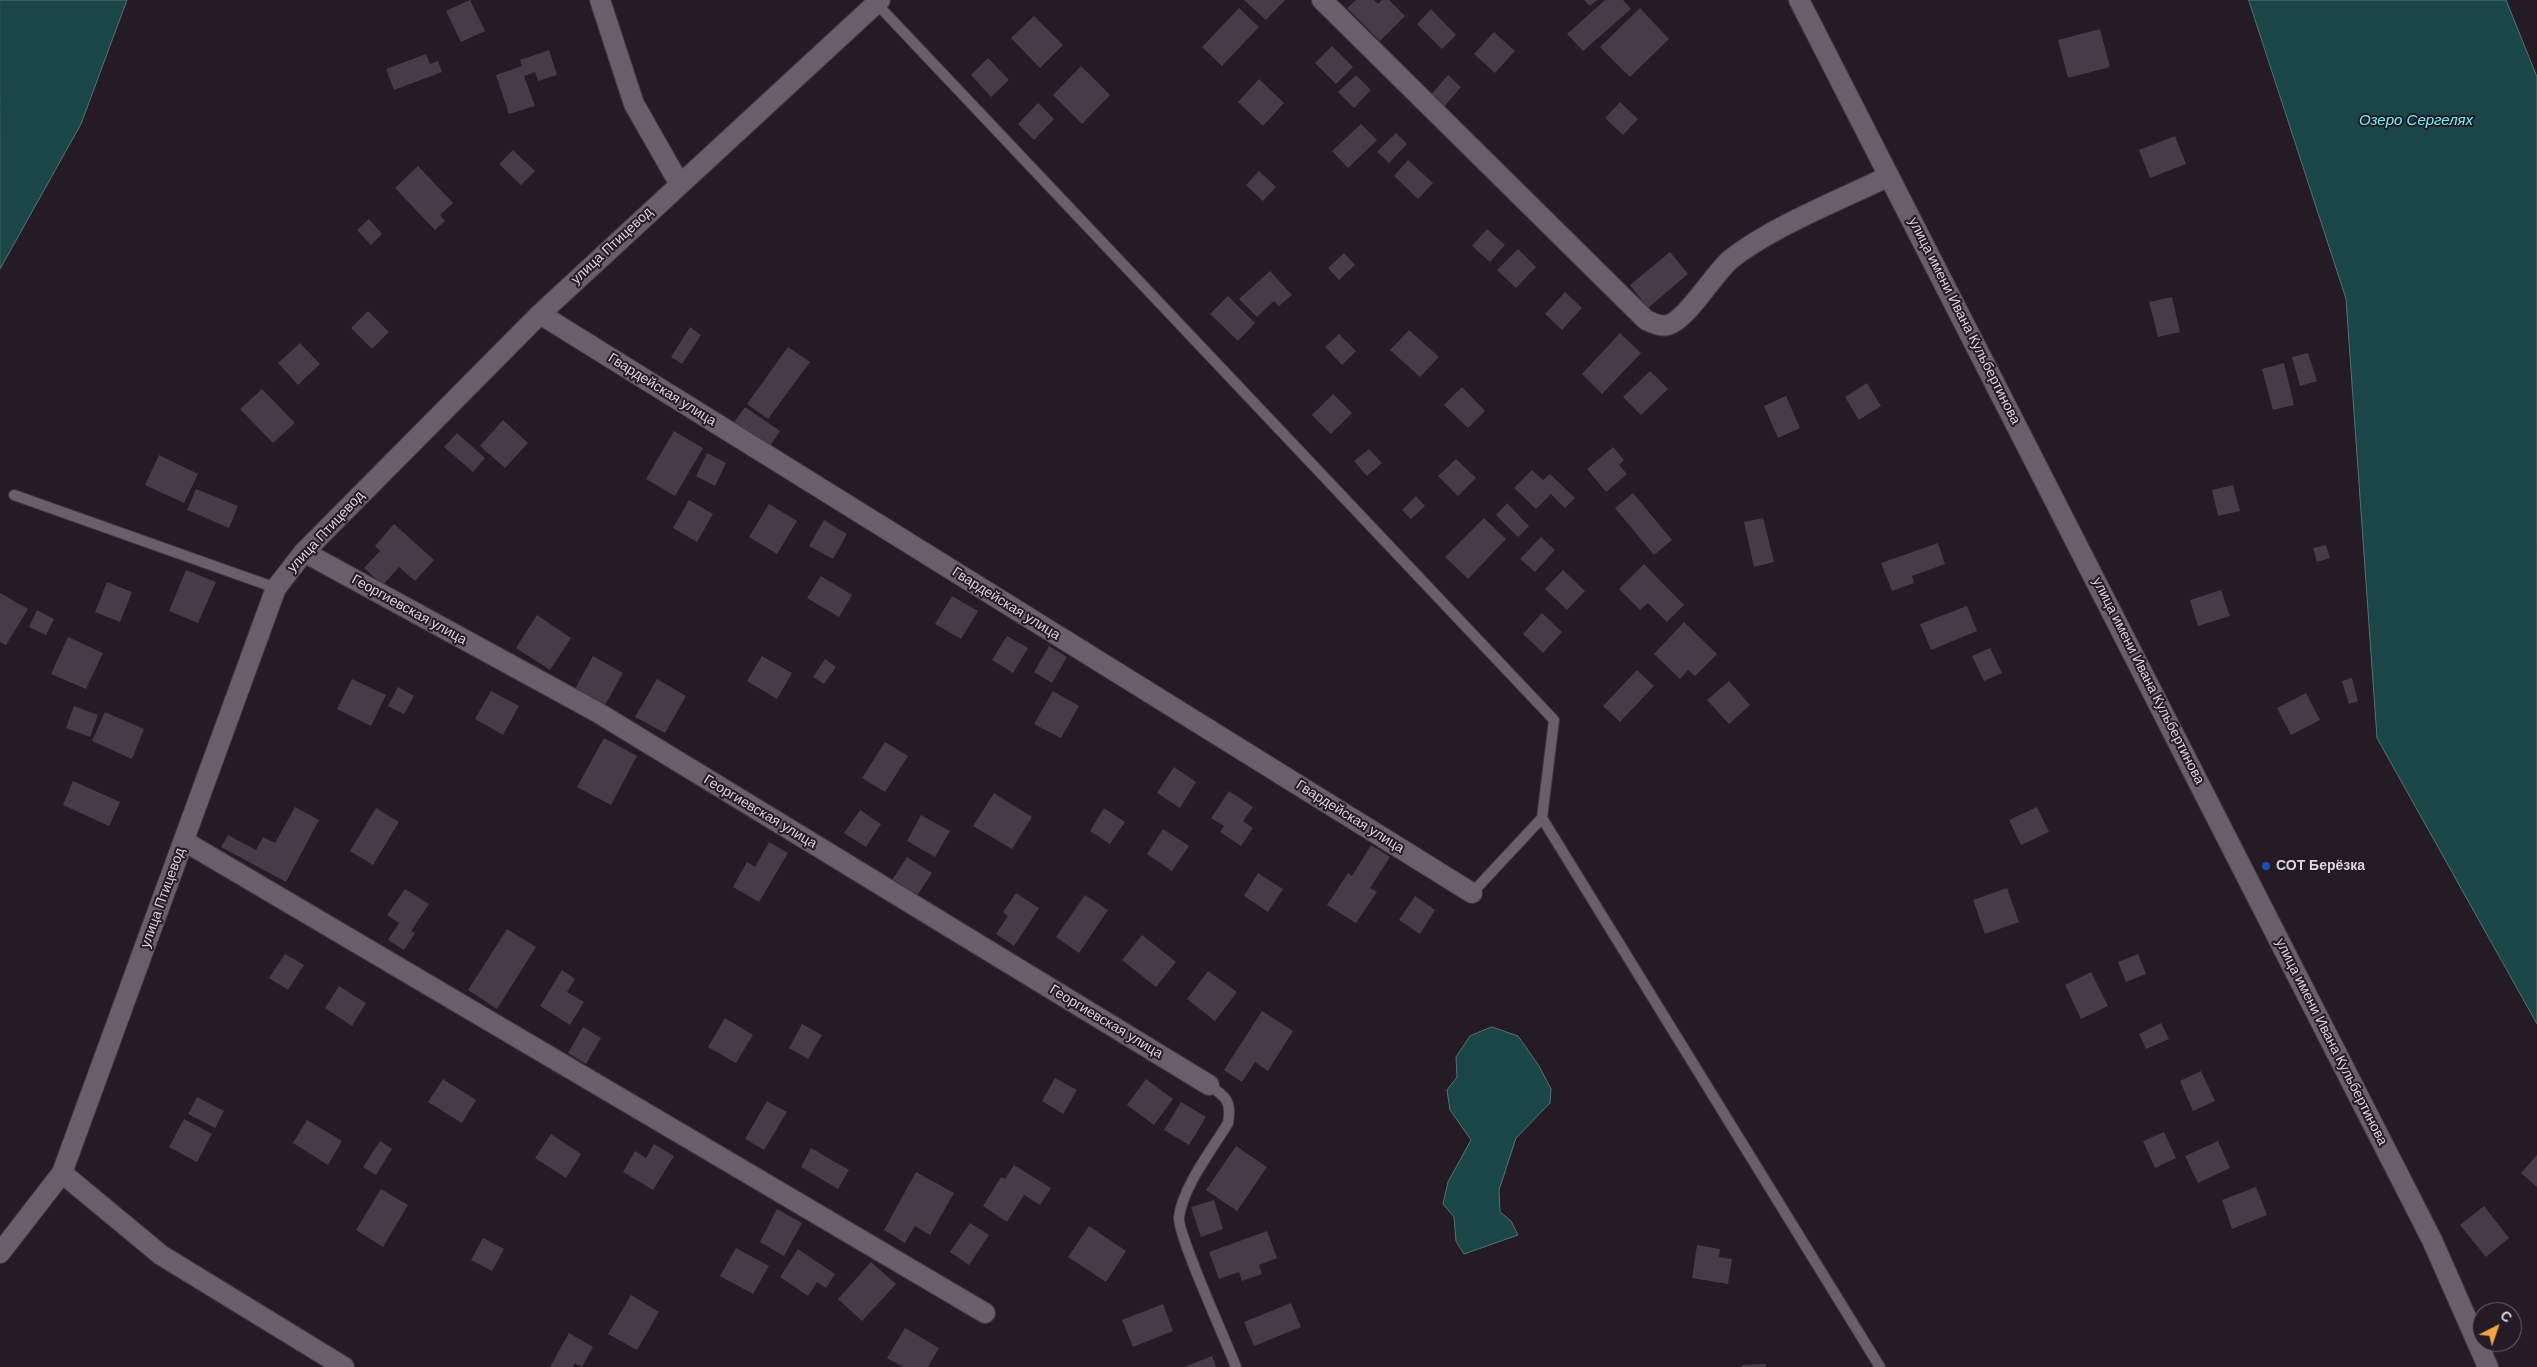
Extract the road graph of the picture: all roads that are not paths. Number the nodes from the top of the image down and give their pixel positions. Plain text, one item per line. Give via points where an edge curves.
1 (600, 0) edge
2 (1322, 0) edge
3 (1799, 0) edge
4 (878, 2) edge
5 (1889, 176) junction
6 (679, 184) junction
7 (540, 314) junction
8 (14, 495) dead end
9 (304, 552) junction
10 (276, 588) junction
11 (1542, 818) junction
12 (184, 841) junction
13 (1472, 893) joint
14 (1209, 1085) joint
15 (62, 1173) junction
16 (0, 1253) edge
17 (985, 1313) dead end
18 (344, 1367) edge
19 (1236, 1367) edge
20 (1880, 1367) edge
21 (2488, 1367) edge

1 - 6 street via 634,104
2 - 5 street via 1639,313 1657,325 1668,325 1679,318 1730,260 1769,235
3 - 5 street, улица имени Ивана Кульбертинова
4 - 6 street, улица Птицевод
4 - 11 lane via 1554,720
5 - 21 street, улица имени Ивана Кульбертинова via 2432,1240
6 - 7 street, улица Птицевод
7 - 9 street, улица Птицевод
7 - 13 street, Гвардейская улица
8 - 10 lane
9 - 10 street, улица Птицевод
9 - 14 street, Георгиевская улица via 597,712
10 - 12 street, улица Птицевод
11 - 13 lane
11 - 20 lane
12 - 15 street, улица Птицевод
12 - 17 street
14 - 19 lane via 1226,1098 1231,1109 1228,1123 1186,1194 1179,1219
15 - 16 street, улица Птицевод
15 - 18 street via 161,1254

